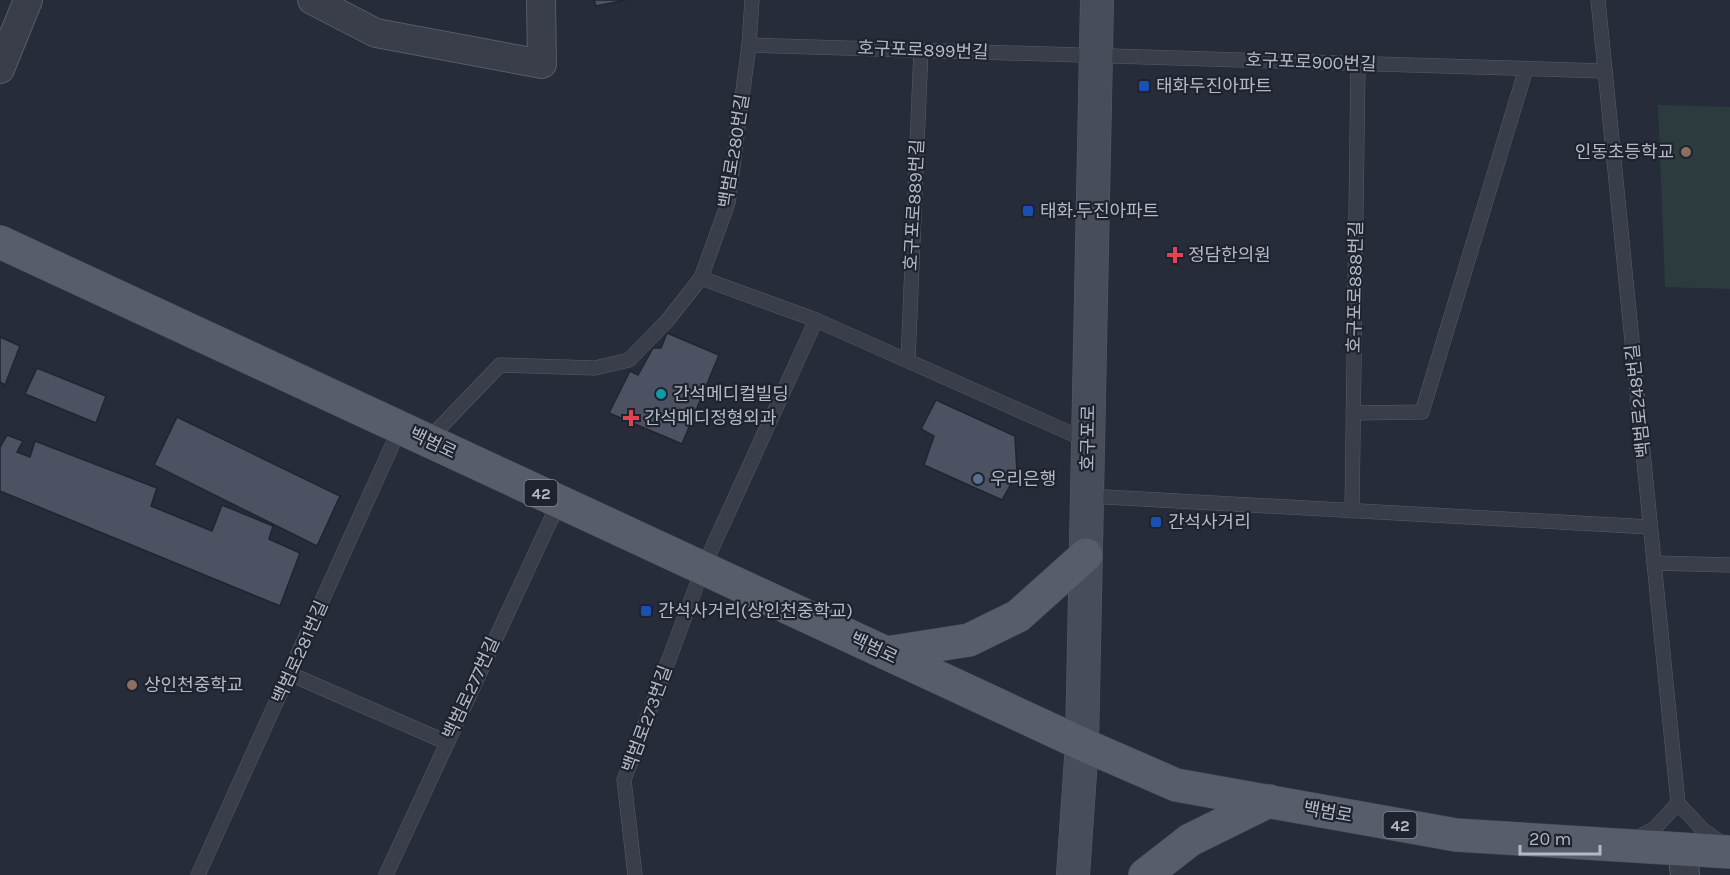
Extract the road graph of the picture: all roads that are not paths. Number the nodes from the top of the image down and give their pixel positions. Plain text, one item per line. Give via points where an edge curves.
1 (28, 0) edge
2 (312, 0) edge
3 (541, 0) edge
4 (752, 0) edge
5 (1097, 0) edge
6 (1598, 0) edge
7 (749, 45) junction
8 (921, 50) junction
9 (1096, 56) junction
10 (1358, 64) junction
11 (0, 69) edge
12 (1526, 69) junction
13 (1605, 71) junction
14 (0, 242) edge
15 (701, 278) junction
16 (816, 320) junction
17 (908, 360) junction
18 (1353, 413) junction
19 (414, 434) junction
20 (1088, 441) junction
21 (1087, 496) junction
22 (559, 502) junction
23 (1352, 511) junction
24 (1650, 527) junction
25 (1086, 555) junction
26 (1654, 563) junction
27 (1730, 565) edge
28 (703, 568) junction
29 (886, 653) junction
30 (290, 674) junction
31 (446, 742) junction
32 (1082, 744) junction
33 (1269, 801) junction
34 (1678, 803) junction
35 (1623, 846) junction
36 (1730, 850) edge
37 (1683, 861) edge
38 (198, 875) edge
39 (386, 875) edge
40 (635, 875) edge
41 (1073, 875) edge
42 (1145, 875) edge

1 - 11 street
2 - 3 street via 376,33 542,64
4 - 7 lane, 백범로280번길
5 - 9 main road, 호구포로
6 - 13 lane, 백범로248번길
7 - 8 lane, 호구포로899번길
7 - 15 lane, 백범로280번길 via 728,203
8 - 9 lane, 호구포로899번길
8 - 17 lane, 호구포로889번길
9 - 10 lane, 호구포로900번길
9 - 20 main road, 호구포로
10 - 12 lane, 호구포로900번길
10 - 18 lane, 호구포로888번길
12 - 13 lane, 호구포로900번길
12 - 18 lane via 1422,412
13 - 24 lane, 백범로248번길
14 - 19 main road, 백범로 / 42
15 - 16 lane
15 - 19 lane, 백범로280번길 via 629,360 595,368 500,365
16 - 17 lane
16 - 28 lane, 백범로273번길
17 - 20 lane
18 - 23 lane, 호구포로888번길
19 - 22 main road, 백범로 / 42
19 - 30 lane, 백범로281번길
20 - 21 main road, 호구포로
21 - 23 lane
21 - 25 main road, 호구포로
22 - 28 main road, 백범로 / 42
22 - 31 lane, 백범로277번길
23 - 24 lane
24 - 26 lane, 백범로248번길
25 - 29 main road via 1006,623 969,640
25 - 32 main road, 호구포로
26 - 27 lane
26 - 34 lane, 백범로248번길
28 - 29 main road, 백범로 / 42
28 - 40 lane, 백범로273번길 via 624,780
29 - 32 main road, 백범로 / 42
30 - 31 lane
30 - 38 lane, 백범로281번길
31 - 39 lane, 백범로277번길
32 - 33 main road, 백범로 / 42 via 1176,785
32 - 41 main road, 호구포로
33 - 35 main road, 백범로 / 42 via 1456,835
33 - 42 main road via 1190,840
34 - 35 lane via 1655,828
34 - 36 lane via 1702,829
35 - 37 main road, 백범로 / 42
36 - 37 main road, 백범로 / 42

